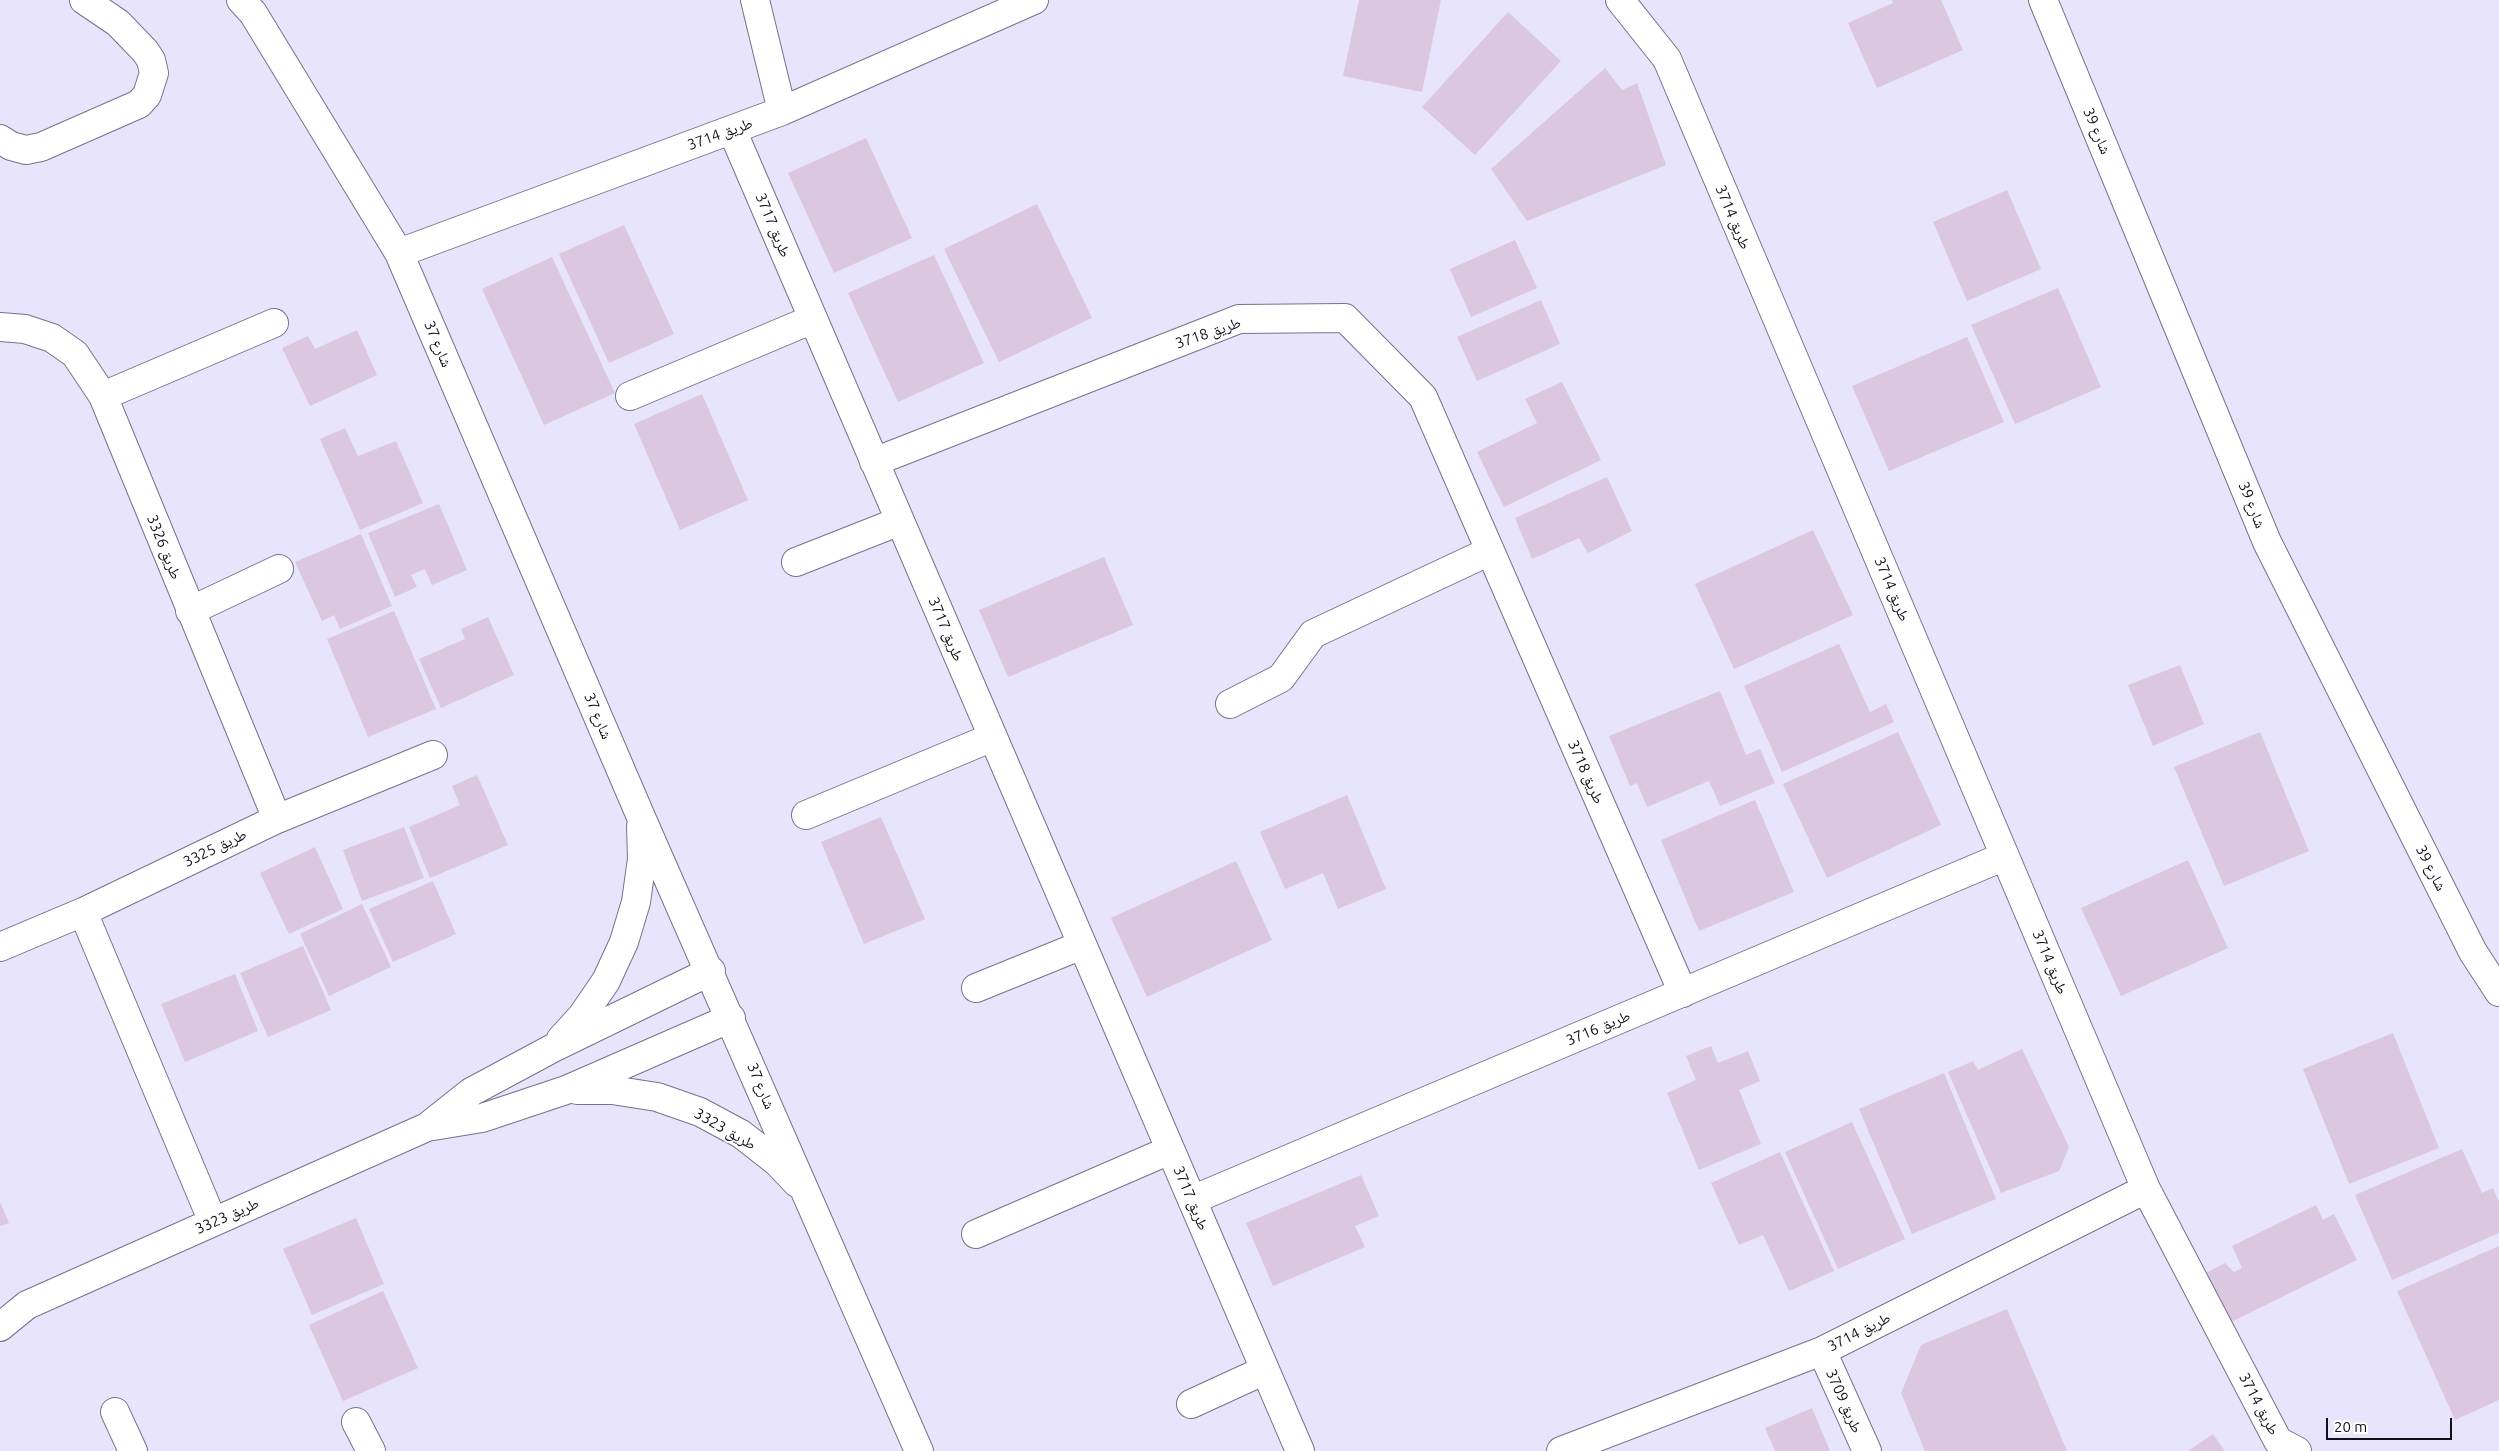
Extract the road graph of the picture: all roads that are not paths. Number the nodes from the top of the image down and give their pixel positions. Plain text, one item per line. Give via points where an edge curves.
1 (84, 0) edge
2 (241, 0) edge
3 (755, 0) edge
4 (1034, 0) edge
5 (1620, 0) edge
6 (2043, 0) edge
7 (782, 111) junction
8 (732, 130) junction
9 (0, 139) edge
10 (399, 252) junction
11 (813, 319) junction
12 (274, 323) dead end
13 (0, 327) edge
14 (103, 396) junction
15 (630, 396) dead end
16 (874, 462) junction
17 (900, 521) junction
18 (1490, 551) junction
19 (796, 562) dead end
20 (279, 569) dead end
21 (190, 611) junction
22 (1230, 704) dead end
23 (993, 737) junction
24 (433, 755) dead end
25 (806, 814) dead end
26 (641, 817) junction
27 (277, 819) junction
28 (2005, 856) junction
29 (83, 912) junction
30 (1082, 945) junction
31 (0, 947) edge
32 (711, 971) junction
33 (976, 988) dead end
34 (1683, 992) junction
35 (2499, 992) edge
36 (731, 1018) junction
37 (553, 1048) junction
38 (566, 1090) junction
39 (427, 1126) junction
40 (1170, 1150) junction
41 (2146, 1189) junction
42 (808, 1195) junction
43 (1192, 1200) junction
44 (213, 1222) junction
45 (976, 1234) dead end
46 (27, 1305) junction
47 (0, 1308) edge
48 (0, 1327) edge
49 (1822, 1351) junction
50 (1265, 1370) junction
51 (1191, 1404) dead end
52 (115, 1412) dead end
53 (356, 1422) dead end
54 (133, 1451) edge
55 (371, 1451) edge
56 (919, 1451) edge
57 (1300, 1451) edge
58 (1561, 1451) edge
59 (1867, 1451) edge
60 (2297, 1451) edge

1 - 9 street via 118,23 151,60 154,73 147,95 139,104 40,147 26,150
2 - 10 street, شارع 37 via 253,13
3 - 7 street
4 - 7 street, طريق 3714
5 - 28 street, طريق 3714 via 1666,59
6 - 35 street, شارع 39 via 2267,542 2473,952
7 - 8 street, طريق 3714
8 - 10 street, طريق 3714
8 - 11 street, طريق 3717
10 - 26 street, شارع 37
11 - 15 street
11 - 16 street, طريق 3717
12 - 14 street
13 - 14 street, طريق 3326 via 25,329 52,338 75,354
14 - 21 street, طريق 3326
16 - 17 street, طريق 3717
16 - 18 street, طريق 3718 via 1238,319 1345,318 1423,397
17 - 19 street
17 - 23 street, طريق 3717
18 - 22 street via 1313,634 1282,678
18 - 34 street, طريق 3718
20 - 21 street
21 - 27 street, طريق 3326
23 - 25 street
23 - 30 street, طريق 3717
24 - 27 street, طريق 3325
26 - 32 street, شارع 37
26 - 37 street, طريق 3323 via 639,885 624,942 606,981 582,1016
27 - 29 street, طريق 3325
28 - 34 street, طريق 3716
28 - 41 street, طريق 3714
29 - 31 street, طريق 3325
29 - 44 street
30 - 33 street
30 - 40 street, طريق 3717
32 - 36 street, شارع 37
32 - 37 street, طريق 3323
34 - 43 street, طريق 3716
36 - 38 street, طريق 3323
36 - 42 street, شارع 37
37 - 39 street, طريق 3323 via 471,1092
38 - 39 street, طريق 3323 via 482,1118
38 - 42 street, طريق 3323 via 612,1090 657,1097 700,1112 741,1134 777,1162
39 - 44 street, طريق 3323
40 - 43 street, طريق 3717
40 - 45 street
41 - 49 street, طريق 3714
41 - 60 street, طريق 3714 via 2278,1441
42 - 56 street, شارع 37
43 - 50 street, طريق 3717
44 - 46 street, طريق 3323
46 - 47 street, طريق 3323
46 - 48 street, طريق 3323
49 - 58 street, طريق 3714
49 - 59 street, طريق 3709
50 - 51 street
50 - 57 street, طريق 3717
52 - 54 street
53 - 55 street

